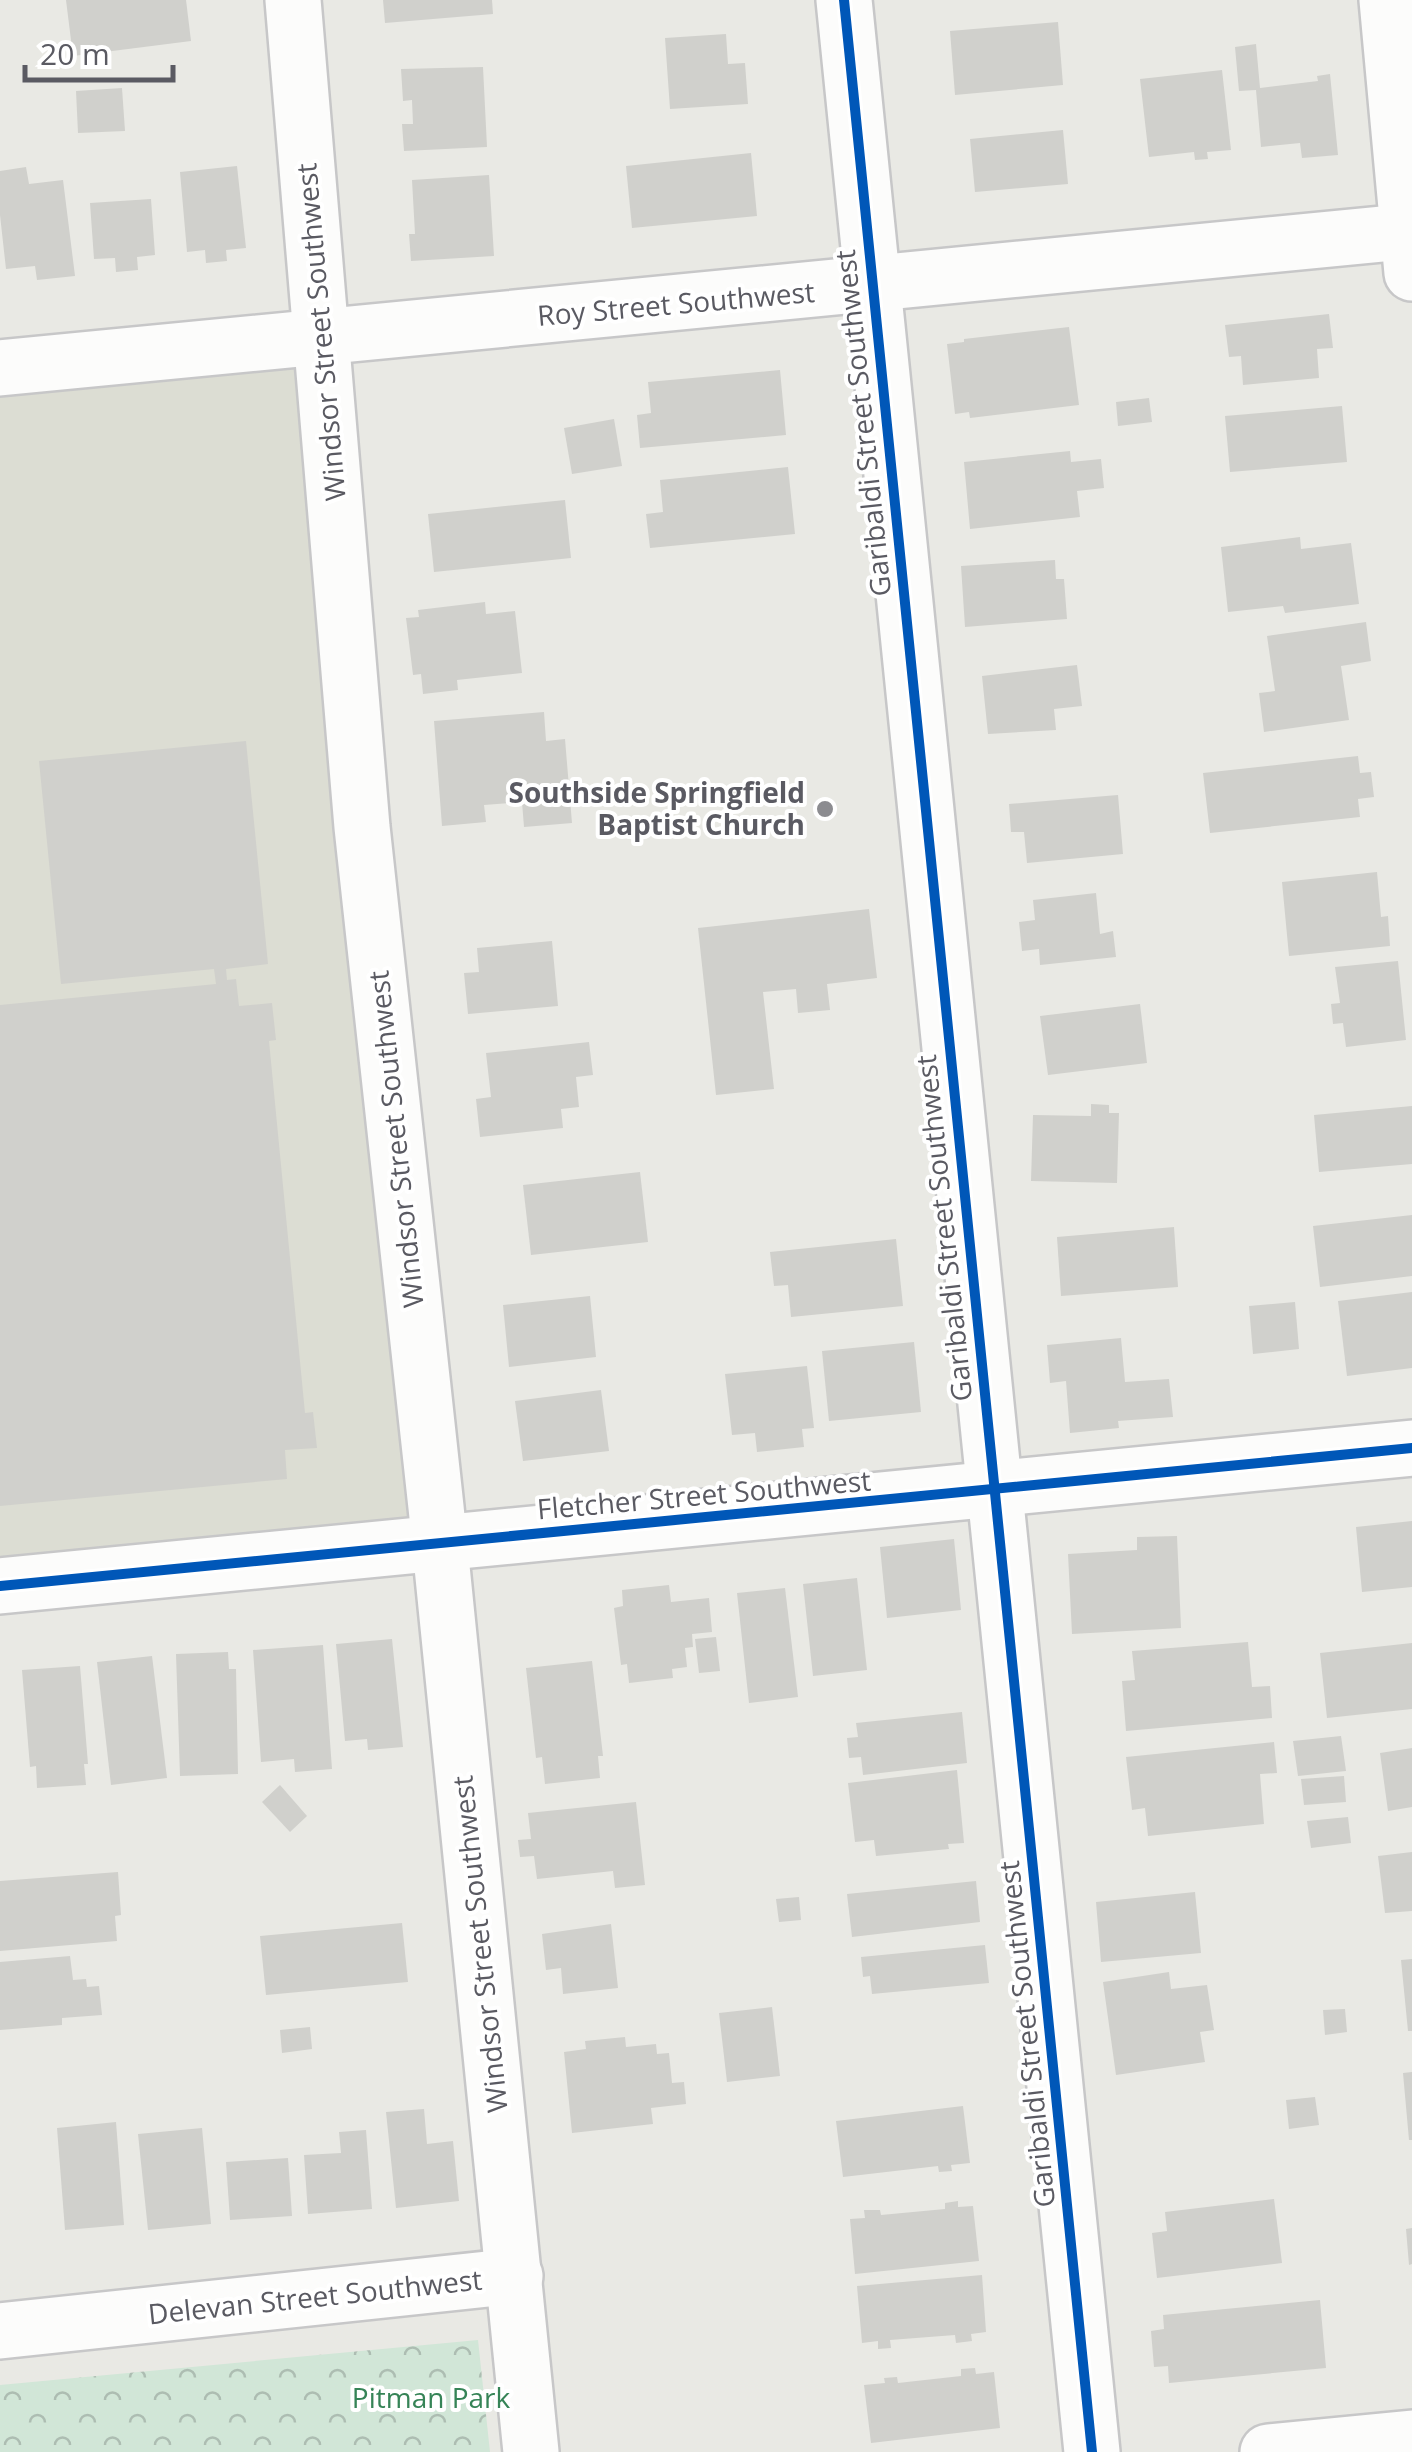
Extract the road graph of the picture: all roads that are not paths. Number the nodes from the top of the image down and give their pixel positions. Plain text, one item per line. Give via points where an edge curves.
1 (292, 0) edge
2 (844, 0) edge
3 (1387, 0) edge
4 (1411, 245) edge
5 (872, 285) junction
6 (322, 337) junction
7 (0, 368) edge
8 (1412, 1448) edge
9 (993, 1490) junction
10 (438, 1544) junction
11 (0, 1586) edge
12 (515, 2276) junction
13 (0, 2331) edge
14 (1412, 2438) edge
15 (531, 2452) edge
16 (1092, 2452) edge
17 (1268, 2452) edge

1 - 6 street, Windsor Street Southwest
2 - 5 street, Garibaldi Street Southwest
3 - 4 street
4 - 5 street, Roy Street Southwest
5 - 6 street, Roy Street Southwest
5 - 9 street, Garibaldi Street Southwest
6 - 7 street, Roy Street Southwest
6 - 10 street, Windsor Street Southwest via 362,827
8 - 9 street, Fletcher Street Southwest
9 - 10 street, Fletcher Street Southwest
9 - 16 street, Garibaldi Street Southwest
10 - 11 street, Fletcher Street Southwest
10 - 12 street, Windsor Street Southwest
12 - 13 street, Delevan Street Southwest
12 - 15 street, Delevan Street Southwest
14 - 17 street

